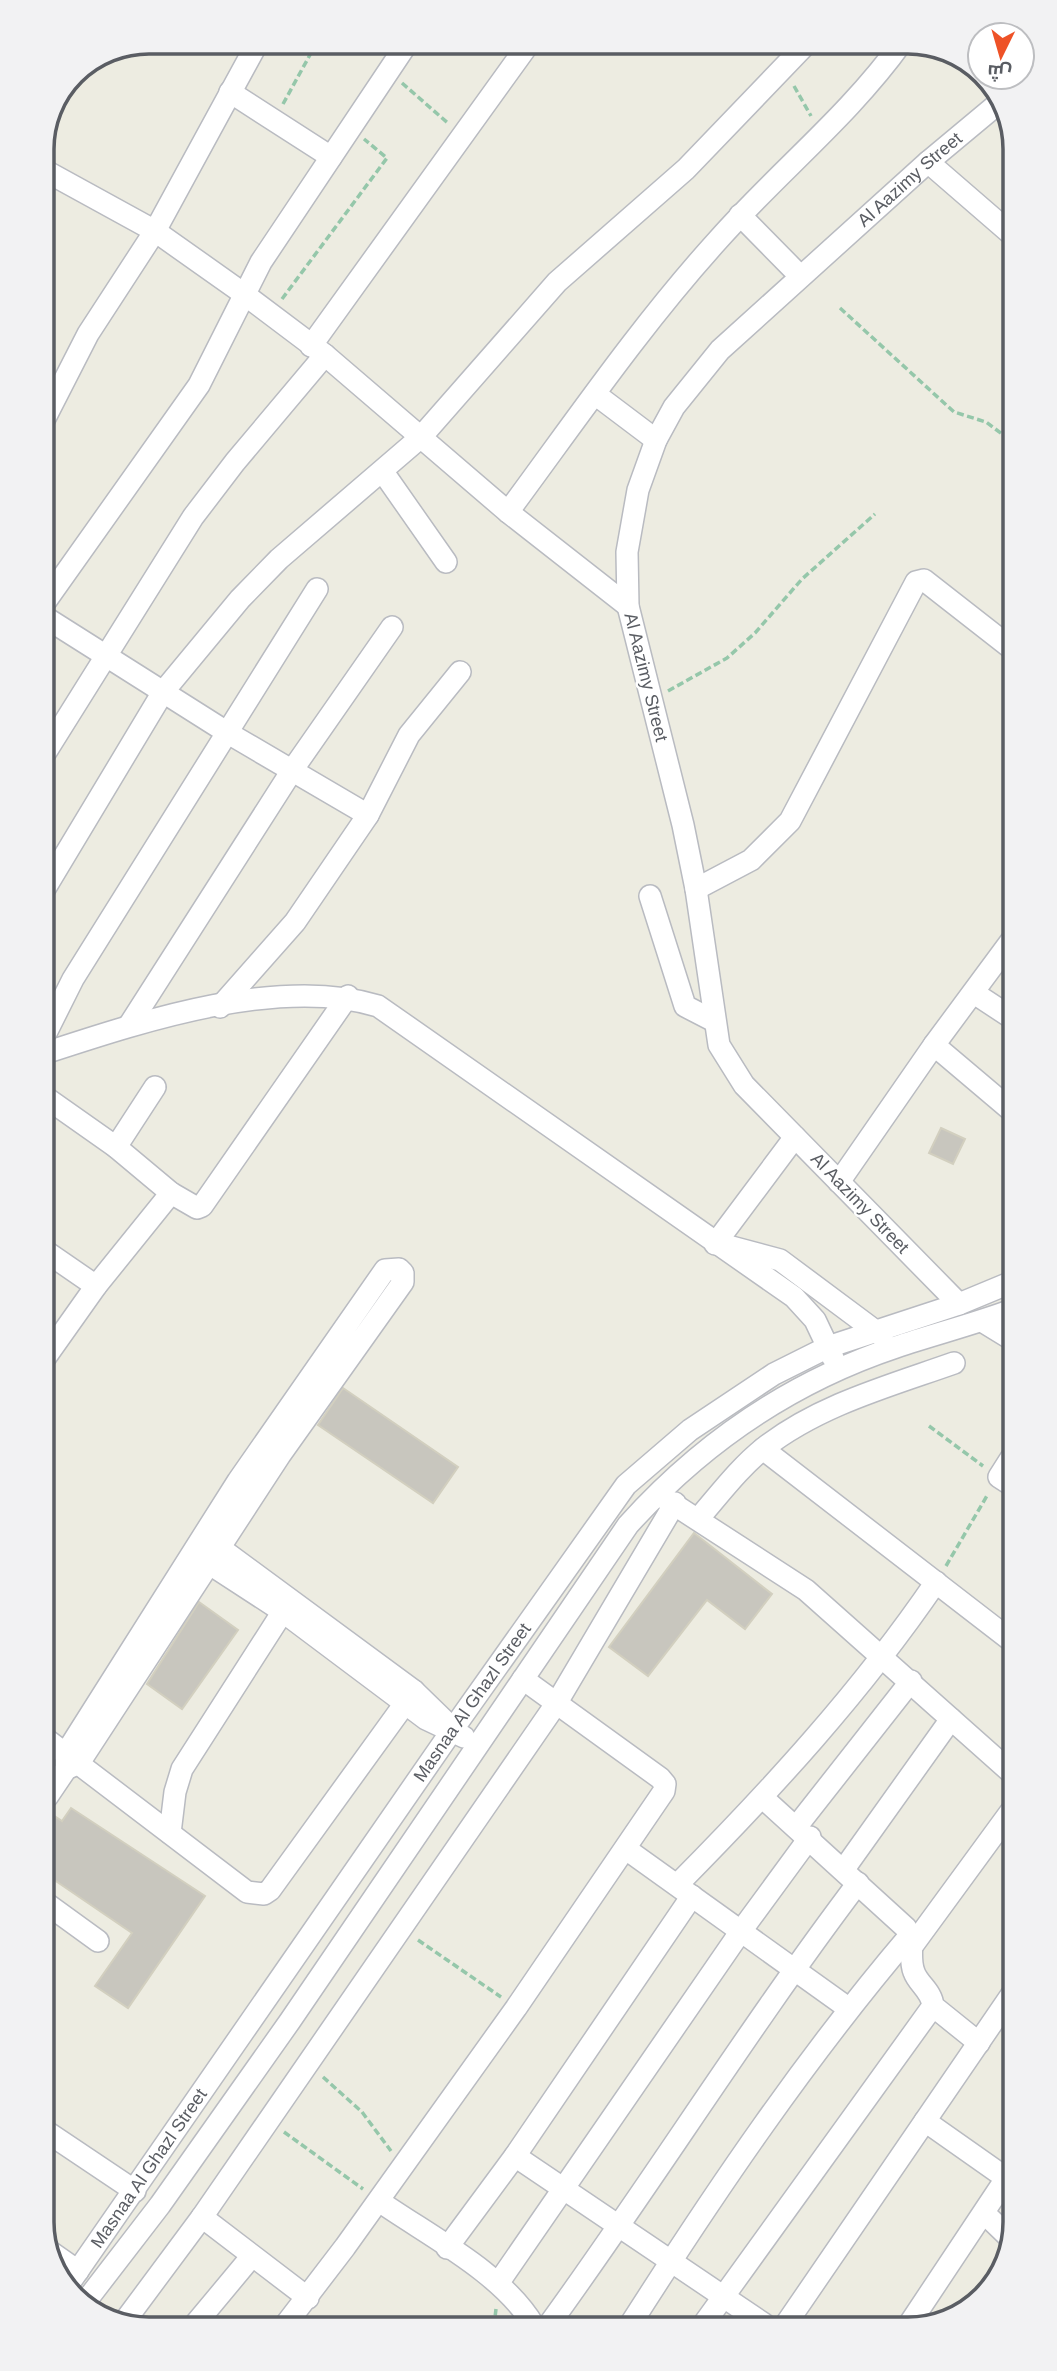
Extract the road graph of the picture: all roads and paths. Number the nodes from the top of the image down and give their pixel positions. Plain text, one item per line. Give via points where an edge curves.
1 (251, 54) edge
2 (310, 54) edge
3 (401, 54) edge
4 (521, 54) edge
5 (798, 54) edge
6 (893, 54) edge
7 (784, 70) junction
8 (390, 72) junction
9 (230, 92) junction
10 (993, 108) edge
11 (273, 121) junction
12 (352, 128) junction
13 (462, 136) junction
14 (822, 136) junction
15 (331, 157) junction
16 (928, 162) junction
17 (54, 176) edge
18 (740, 215) junction
19 (1003, 227) edge
20 (155, 231) junction
21 (800, 276) junction
22 (244, 294) junction
23 (840, 307) dead end
24 (271, 314) junction
25 (318, 351) junction
26 (595, 394) junction
27 (54, 400) edge
28 (1003, 435) edge
29 (421, 437) junction
30 (656, 440) junction
31 (383, 472) junction
32 (508, 512) junction
33 (875, 514) dead end
34 (446, 562) dead end
35 (54, 589) edge
36 (317, 589) dead end
37 (628, 606) junction
38 (54, 623) edge
39 (392, 627) dead end
40 (1003, 642) edge
41 (106, 656) junction
42 (460, 672) dead end
43 (163, 692) junction
44 (650, 701) junction
45 (228, 733) junction
46 (54, 739) edge
47 (293, 769) junction
48 (368, 814) junction
49 (54, 873) edge
50 (696, 889) junction
51 (650, 896) dead end
52 (1003, 953) edge
53 (974, 993) junction
54 (348, 996) junction
55 (220, 1007) junction
56 (1003, 1012) edge
57 (54, 1017) edge
58 (714, 1021) junction
59 (130, 1024) junction
60 (934, 1045) junction
61 (54, 1050) edge
62 (155, 1087) dead end
63 (54, 1103) edge
64 (1003, 1103) edge
65 (795, 1137) junction
66 (116, 1147) junction
67 (839, 1182) junction
68 (171, 1193) junction
69 (715, 1244) junction
70 (54, 1257) edge
71 (96, 1286) junction
72 (1003, 1286) edge
73 (959, 1304) junction
74 (1003, 1314) edge
75 (982, 1321) junction
76 (874, 1329) junction
77 (1003, 1334) edge
78 (54, 1346) edge
79 (828, 1347) junction
80 (895, 1348) junction
81 (954, 1363) dead end
82 (837, 1370) junction
83 (929, 1426) dead end
84 (763, 1449) junction
85 (1003, 1480) edge
86 (1003, 1486) edge
87 (666, 1499) junction
88 (698, 1519) junction
89 (206, 1550) junction
90 (936, 1583) junction
91 (287, 1605) junction
92 (1003, 1634) edge
93 (883, 1656) junction
94 (523, 1679) junction
95 (911, 1681) junction
96 (409, 1697) junction
97 (556, 1704) junction
98 (951, 1718) junction
99 (453, 1729) junction
100 (477, 1746) junction
101 (54, 1747) edge
102 (70, 1762) junction
103 (1003, 1765) edge
104 (54, 1786) edge
105 (764, 1797) junction
106 (1003, 1830) edge
107 (804, 1831) junction
108 (170, 1833) junction
109 (626, 1849) junction
110 (851, 1876) junction
111 (685, 1890) junction
112 (54, 1909) edge
113 (401, 1930) junction
114 (741, 1931) junction
115 (912, 1939) junction
116 (99, 1941) dead end
117 (794, 1968) junction
118 (264, 2003) junction
119 (933, 2006) junction
120 (1003, 2007) edge
121 (516, 2008) junction
122 (848, 2008) junction
123 (290, 2021) junction
124 (979, 2043) junction
125 (308, 2063) junction
126 (267, 2121) junction
127 (925, 2121) junction
128 (54, 2137) edge
129 (515, 2156) junction
130 (403, 2166) junction
131 (1003, 2166) edge
132 (1003, 2183) edge
133 (135, 2191) junction
134 (564, 2191) junction
135 (379, 2200) junction
136 (984, 2213) junction
137 (202, 2217) junction
138 (619, 2228) junction
139 (1002, 2231) edge
140 (447, 2248) junction
141 (252, 2256) junction
142 (670, 2262) junction
143 (73, 2278) edge
144 (499, 2282) junction
145 (90, 2296) edge
146 (722, 2296) junction
147 (308, 2298) junction
148 (130, 2315) edge
149 (915, 2316) edge
150 (201, 2317) edge
151 (292, 2317) edge
152 (528, 2317) edge
153 (555, 2317) edge
154 (635, 2317) edge
155 (708, 2317) edge
156 (754, 2317) edge
157 (791, 2317) edge

1 - 9 street
2 - 11 path
3 - 8 street
4 - 13 street
5 - 7 street
6 - 14 street
7 - 14 path
7 - 29 street via 686,169 557,282
8 - 12 street
8 - 13 path
9 - 11 street
9 - 20 street
10 - 16 street, Al Aazimy Street
11 - 15 street
12 - 15 street
12 - 24 path via 387,158
13 - 25 street
14 - 18 street
15 - 22 street
16 - 19 street
16 - 21 street, Al Aazimy Street
17 - 20 street
18 - 21 street
18 - 26 street via 673,291
20 - 22 street
20 - 27 street via 88,334
21 - 30 street, Al Aazimy Street via 695,377
22 - 24 street
22 - 35 street via 191,396
23 - 28 path via 954,412 979,419
24 - 25 street
25 - 29 street
25 - 41 street via 193,517
26 - 30 street
26 - 32 street
29 - 31 street
29 - 32 street
30 - 37 street, Al Aazimy Street via 638,490 627,552
31 - 34 street
31 - 43 street via 279,559
32 - 37 street
33 - 44 path via 802,579 727,658
36 - 45 street
37 - 44 street, Al Aazimy Street
38 - 41 street
39 - 47 street
40 - 50 street via 924,580 916,582 790,821 751,860
41 - 43 street
41 - 46 street
42 - 48 street via 409,734
43 - 45 street
43 - 49 street
44 - 50 street, Al Aazimy Street
45 - 47 street
45 - 57 street via 73,979
47 - 48 street
47 - 59 street
48 - 55 street via 295,922
50 - 58 street, Al Aazimy Street
51 - 58 street via 685,1006
52 - 53 street
53 - 56 street
53 - 60 street
54 - 55 street via 266,998
54 - 68 street via 202,1206 192,1207
54 - 69 street via 378,1006
55 - 59 street
58 - 65 street, Al Aazimy Street via 730,1067
59 - 61 street
60 - 64 street
60 - 67 street
62 - 66 street
63 - 66 street
65 - 67 street, Al Aazimy Street
65 - 69 street
66 - 68 street
67 - 73 street, Al Aazimy Street
68 - 71 street
69 - 76 street via 780,1260
69 - 79 street via 794,1297 815,1320
70 - 71 street
71 - 78 street
72 - 73 street, Masnaa Al Ghazl Street
73 - 76 street, Masnaa Al Ghazl Street
74 - 75 street, Masnaa Al Ghazl Street
75 - 77 street
75 - 80 street, Masnaa Al Ghazl Street
76 - 79 street, Masnaa Al Ghazl Street
76 - 80 street
79 - 82 street
79 - 99 street, Masnaa Al Ghazl Street via 774,1374 690,1430 626,1485
80 - 82 street, Masnaa Al Ghazl Street
81 - 84 street via 848,1401 793,1428
82 - 87 street, Masnaa Al Ghazl Street via 736,1426
83 - 85 path
84 - 88 street
84 - 90 street
86 - 90 path
87 - 88 street
87 - 94 street, Masnaa Al Ghazl Street via 628,1525
87 - 97 street
88 - 93 street via 806,1590
89 - 89 street via 403,1282 399,1269 385,1269
89 - 91 street
89 - 102 street
90 - 92 street
90 - 93 street
91 - 96 street
91 - 108 street via 182,1769
93 - 95 street
93 - 105 street
94 - 97 street
94 - 100 street, Masnaa Al Ghazl Street
95 - 98 street
95 - 107 street
96 - 99 street via 426,1719
96 - 108 street via 264,1894 247,1892
97 - 109 street via 665,1784
97 - 113 street
98 - 103 street
98 - 110 street
99 - 100 street
99 - 118 street, Masnaa Al Ghazl Street
100 - 123 street, Masnaa Al Ghazl Street
101 - 102 street
102 - 104 street
102 - 108 street
105 - 107 street
105 - 111 street
106 - 115 street
107 - 110 street
107 - 114 street
109 - 111 street
109 - 121 street
110 - 115 street
110 - 117 street
111 - 114 street
111 - 129 street
112 - 116 street
113 - 121 path
113 - 125 street
114 - 117 street
114 - 134 street
115 - 119 street via 914,1973 932,1997
115 - 122 street
117 - 122 street
117 - 138 street
118 - 123 street
118 - 133 street, Masnaa Al Ghazl Street
119 - 124 street
119 - 146 street
120 - 124 street
121 - 130 street
122 - 142 street
123 - 145 street, Masnaa Al Ghazl Street
124 - 127 street
125 - 126 street
125 - 130 path via 362,2112
126 - 135 path
126 - 137 street
127 - 131 street
127 - 157 street
128 - 133 street
129 - 134 street
129 - 140 street
130 - 135 street
132 - 136 street
133 - 143 street, Masnaa Al Ghazl Street
134 - 138 street
134 - 144 street
135 - 140 street
135 - 147 street
136 - 139 street
136 - 149 street
137 - 141 street
137 - 148 street
138 - 142 street
138 - 153 street
140 - 144 street
141 - 147 street
141 - 150 street
142 - 146 street
142 - 154 street
144 - 152 street
146 - 155 street
146 - 156 street
147 - 151 street

